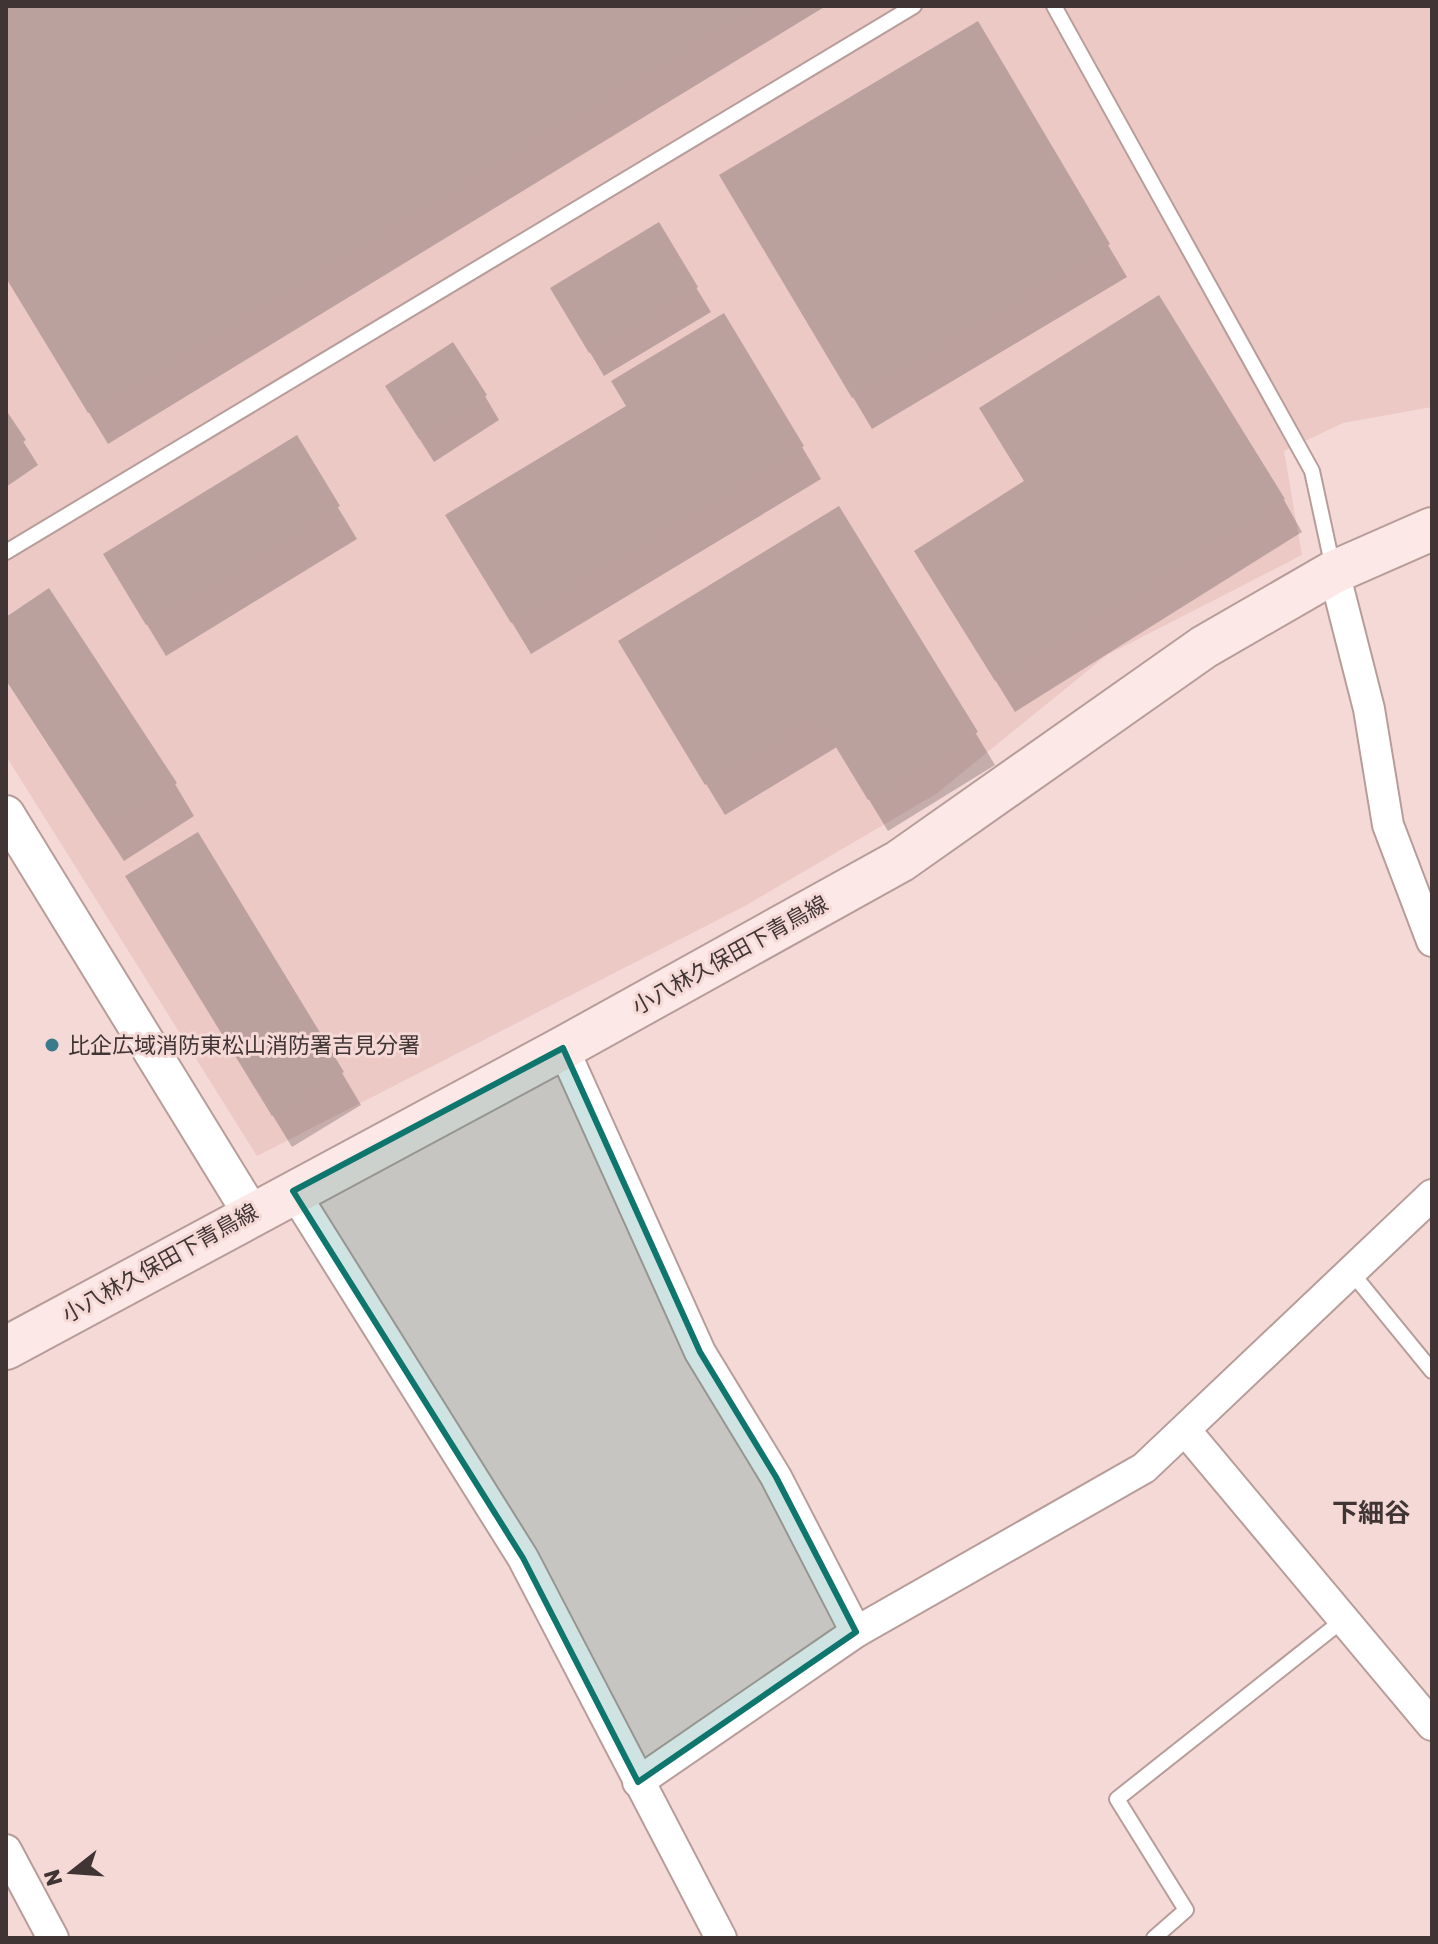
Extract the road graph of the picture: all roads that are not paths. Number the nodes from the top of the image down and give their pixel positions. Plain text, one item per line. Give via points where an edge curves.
1 (914, 6) edge
2 (1054, 6) edge
3 (1432, 529) edge
4 (6, 552) edge
5 (1334, 572) junction
6 (6, 814) edge
7 (1432, 941) edge
8 (563, 1048) junction
9 (293, 1191) junction
10 (1432, 1195) edge
11 (251, 1213) junction
12 (1352, 1273) junction
13 (6, 1348) edge
14 (1432, 1371) edge
15 (1185, 1430) junction
16 (1343, 1620) junction
17 (856, 1632) junction
18 (1432, 1725) edge
19 (638, 1782) junction
20 (6, 1850) edge
21 (53, 1938) edge
22 (721, 1938) edge
23 (1154, 1938) edge

1 - 4 lane
2 - 5 lane via 1312,471
3 - 5 main road, 小八林久保田下青鳥線
5 - 7 street via 1369,709 1388,825
5 - 8 main road, 小八林久保田下青鳥線 via 1204,647 900,861
6 - 11 street
8 - 9 main road, 小八林久保田下青鳥線
8 - 17 street via 700,1352 776,1477
9 - 11 main road, 小八林久保田下青鳥線
9 - 19 street via 523,1558
10 - 12 street
11 - 13 main road, 小八林久保田下青鳥線
12 - 14 lane
12 - 15 street
15 - 16 street
15 - 17 street via 1144,1468
16 - 18 street
16 - 23 lane via 1117,1799 1186,1910
17 - 19 street
19 - 22 street
20 - 21 street

